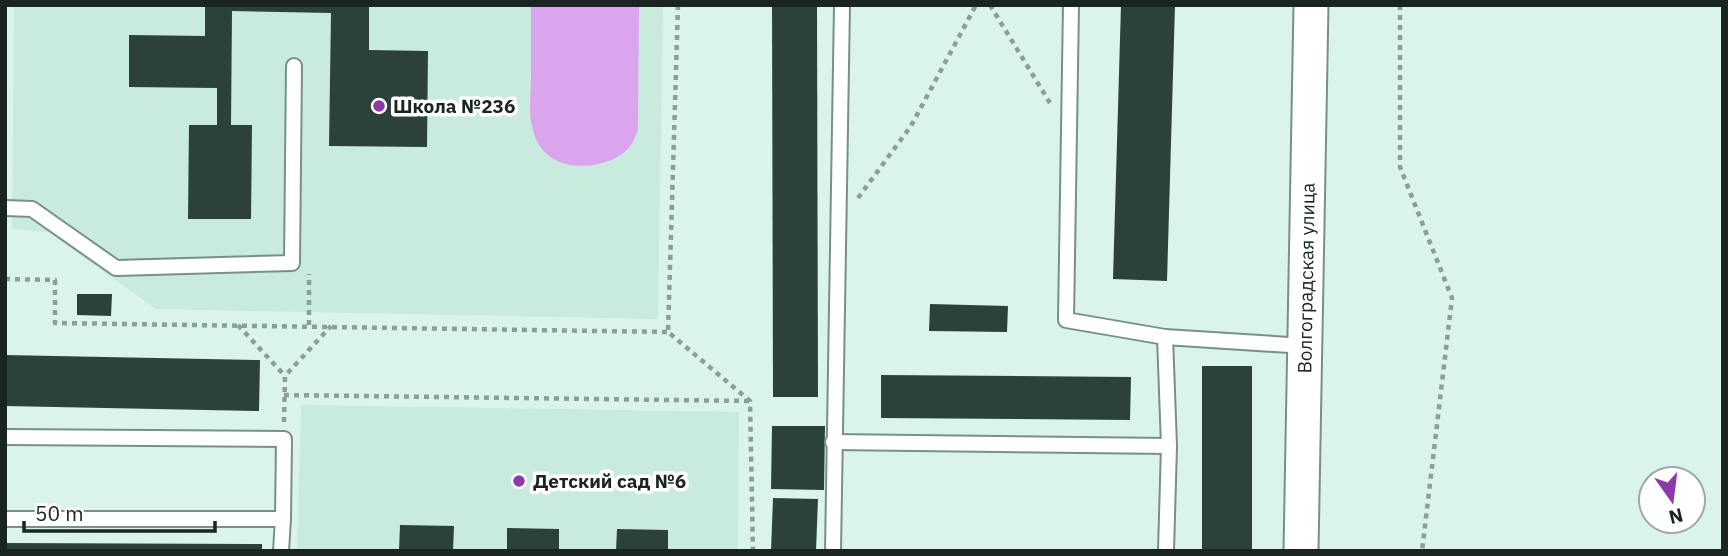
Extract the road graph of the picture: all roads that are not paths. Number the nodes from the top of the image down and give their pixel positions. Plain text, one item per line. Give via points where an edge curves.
1 (842, 5) edge
2 (1071, 5) edge
3 (1311, 5) edge
4 (294, 66) dead end
5 (5, 208) edge
6 (1165, 337) junction
7 (1305, 346) junction
8 (5, 437) edge
9 (833, 442) junction
10 (1168, 446) junction
11 (5, 519) edge
12 (283, 519) junction
13 (281, 551) edge
14 (833, 551) edge
15 (1166, 551) edge
16 (1301, 551) edge

1 - 9 lane
2 - 6 lane via 1066,320
3 - 7 street, Волгоградская улица
4 - 5 lane via 292,263 116,268 32,209
6 - 7 lane
6 - 10 lane
7 - 16 street, Волгоградская улица
8 - 12 lane via 284,439
9 - 10 lane
9 - 14 lane
10 - 15 lane
11 - 12 lane
12 - 13 lane

